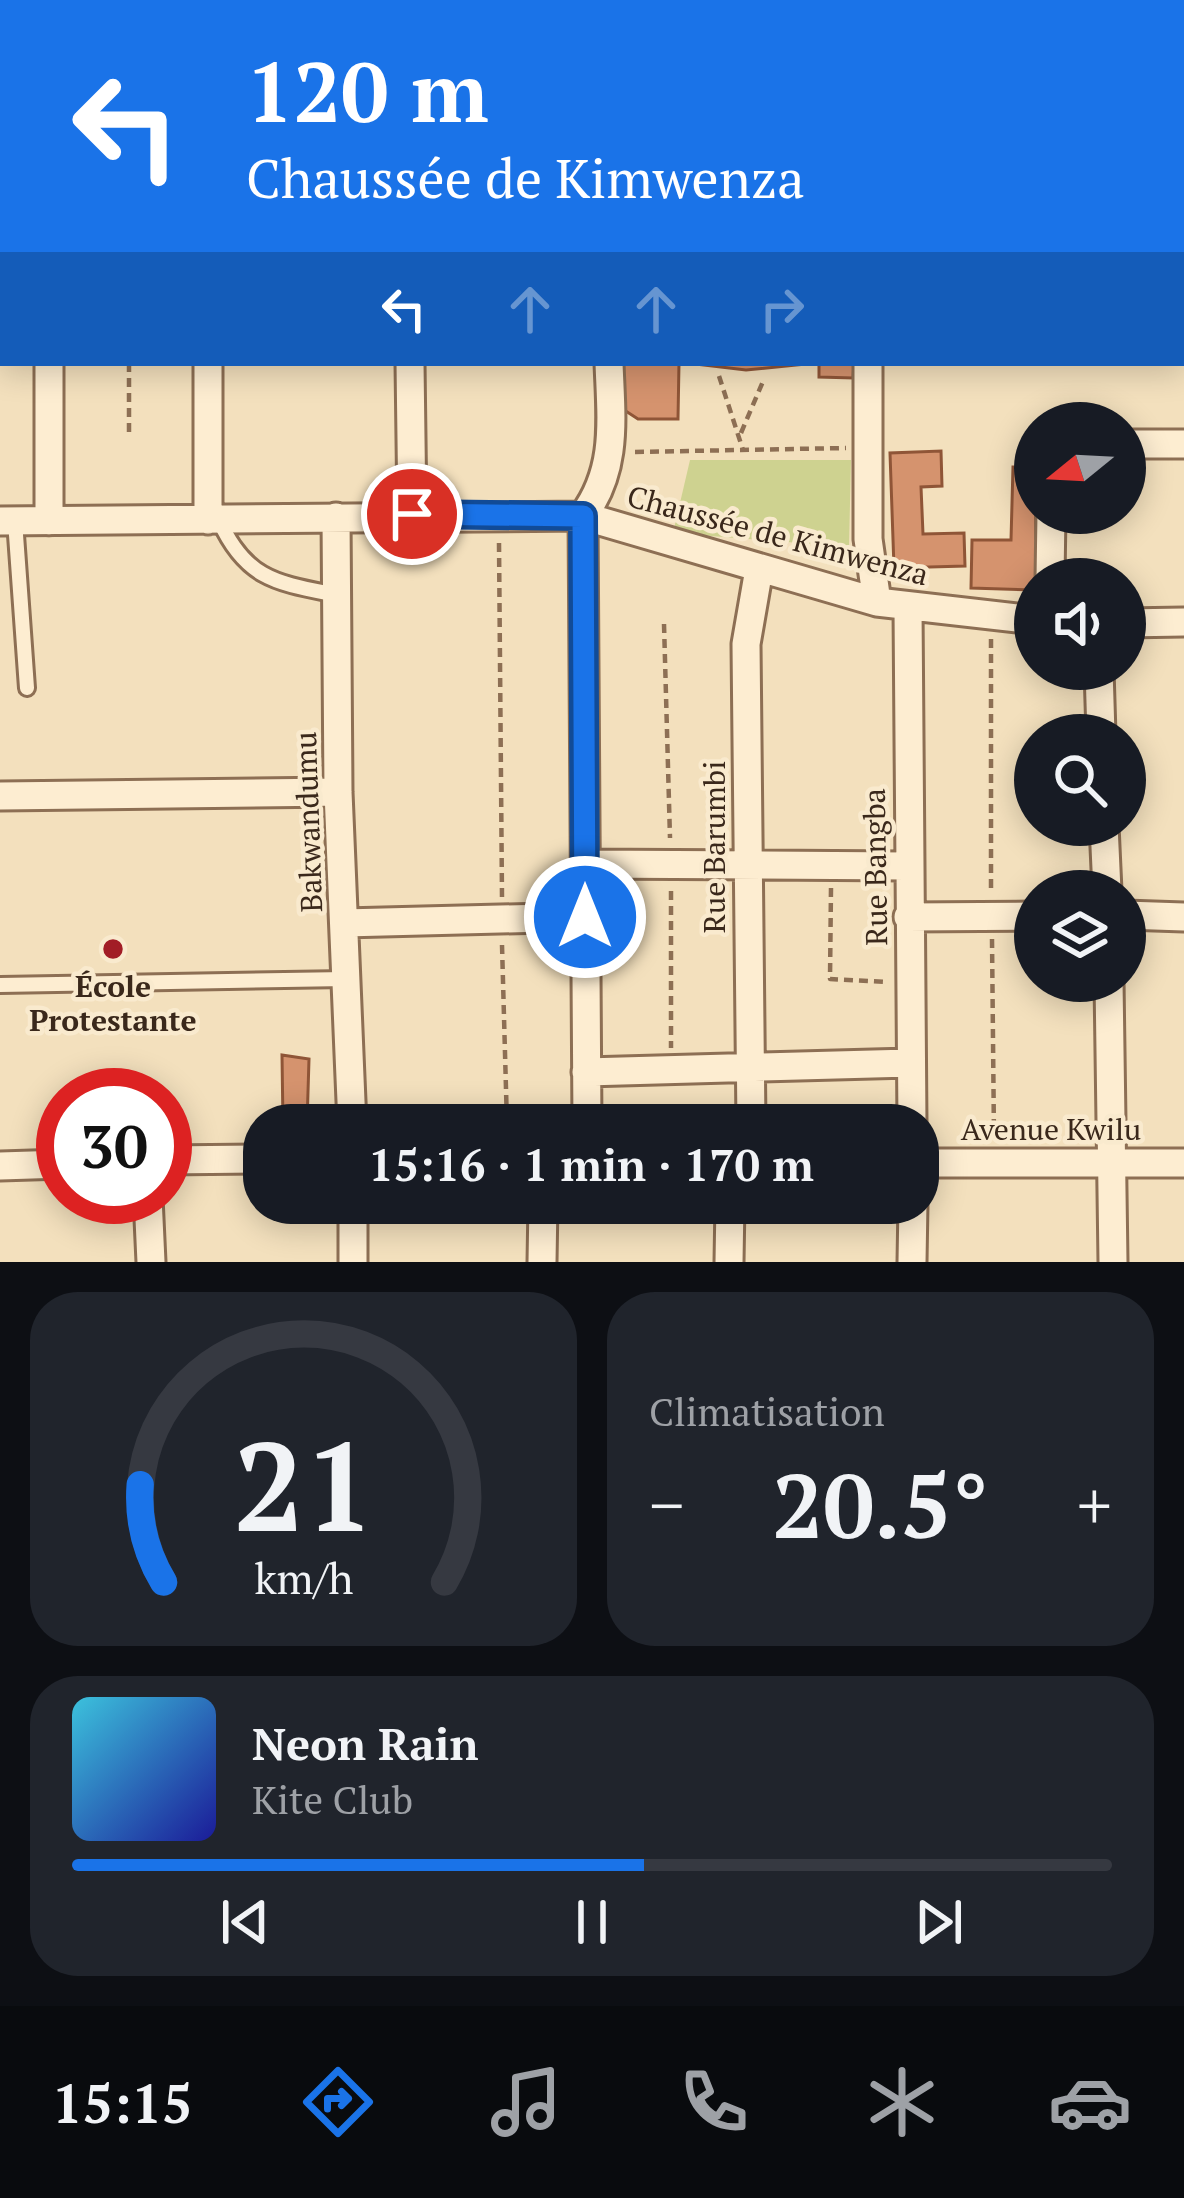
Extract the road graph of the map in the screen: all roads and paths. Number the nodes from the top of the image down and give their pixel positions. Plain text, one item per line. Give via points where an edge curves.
1 (50, 366) edge
2 (129, 366) edge
3 (208, 366) edge
4 (410, 366) edge
5 (609, 366) edge
6 (868, 366) edge
7 (719, 376) dead end
8 (764, 379) dead end
9 (741, 433) junction
10 (129, 437) dead end
11 (1146, 444) edge
12 (1184, 444) edge
13 (866, 447) junction
14 (743, 451) junction
15 (611, 452) junction
16 (412, 514) junction
17 (499, 514) junction
18 (583, 516) junction
19 (336, 518) junction
20 (213, 520) junction
21 (8, 521) edge
22 (49, 521) junction
23 (759, 569) junction
24 (337, 595) junction
25 (878, 602) junction
26 (908, 609) junction
27 (991, 616) junction
28 (1014, 618) edge
29 (1146, 622) edge
30 (1184, 622) edge
31 (27, 688) dead end
32 (338, 792) junction
33 (0, 796) edge
34 (585, 864) junction
35 (832, 864) junction
36 (747, 865) junction
37 (906, 866) junction
38 (908, 916) junction
39 (1014, 916) edge
40 (1146, 916) edge
41 (585, 917) junction
42 (992, 917) junction
43 (1184, 917) edge
44 (502, 919) junction
45 (344, 923) junction
46 (346, 979) junction
47 (910, 981) junction
48 (0, 985) edge
49 (1109, 1002) edge
50 (910, 1064) junction
51 (748, 1069) junction
52 (586, 1072) junction
53 (351, 1104) edge
54 (506, 1104) edge
55 (586, 1104) edge
56 (750, 1104) edge
57 (911, 1104) edge
58 (192, 1160) edge
59 (243, 1160) edge
60 (1113, 1160) junction
61 (995, 1161) junction
62 (939, 1162) edge
63 (1184, 1163) edge
64 (36, 1165) edge
65 (0, 1166) edge
66 (149, 1224) edge
67 (353, 1224) edge
68 (543, 1224) edge
69 (730, 1224) edge
70 (913, 1224) edge
71 (151, 1262) edge
72 (352, 1262) edge
73 (542, 1262) edge
74 (729, 1262) edge
75 (912, 1262) edge
76 (1113, 1262) edge

1 - 22 street
2 - 10 path
3 - 20 street
4 - 16 street
5 - 15 street
6 - 13 street
7 - 9 path
8 - 9 path
9 - 14 path
11 - 12 street
13 - 14 path
13 - 25 street
14 - 15 path
15 - 18 street via 603,489
16 - 17 street, Chaussée de Kimwenza
16 - 19 street, Chaussée de Kimwenza
17 - 18 street, Chaussée de Kimwenza
17 - 44 path
18 - 23 street, Chaussée de Kimwenza
18 - 34 street
19 - 20 street, Chaussée de Kimwenza
19 - 24 street, Bakwandumu
20 - 22 street, Chaussée de Kimwenza
20 - 24 lane via 244,564 267,579
21 - 22 street, Chaussée de Kimwenza
21 - 31 lane
23 - 25 street, Chaussée de Kimwenza
23 - 36 street, Rue Barumbi via 746,644
24 - 32 street, Bakwandumu
25 - 26 street, Chaussée de Kimwenza
26 - 27 street, Chaussée de Kimwenza
26 - 37 street, Rue Bangba
27 - 28 street, Chaussée de Kimwenza
27 - 42 path
29 - 30 street
32 - 33 street
32 - 45 street, Bakwandumu
34 - 36 street
34 - 41 street
35 - 36 street
35 - 37 street
35 - 47 path via 830,979
36 - 51 street, Rue Barumbi
37 - 38 street, Rue Bangba
38 - 42 street
38 - 47 street, Rue Bangba
39 - 42 street
40 - 43 street
41 - 44 street
41 - 52 street
42 - 61 path
44 - 45 street
44 - 54 path
45 - 46 street, Bakwandumu
46 - 48 lane
46 - 53 street, Bakwandumu
47 - 50 street, Rue Bangba
49 - 60 street
50 - 51 street
50 - 57 street, Rue Bangba
51 - 52 street
51 - 56 street, Rue Barumbi
52 - 55 street
58 - 59 street
60 - 61 street, Avenue Kwilu
60 - 63 street, Avenue Kwilu
60 - 76 street
61 - 62 street, Avenue Kwilu
64 - 65 street
66 - 71 street
67 - 72 street
68 - 73 street
69 - 74 street
70 - 75 street

